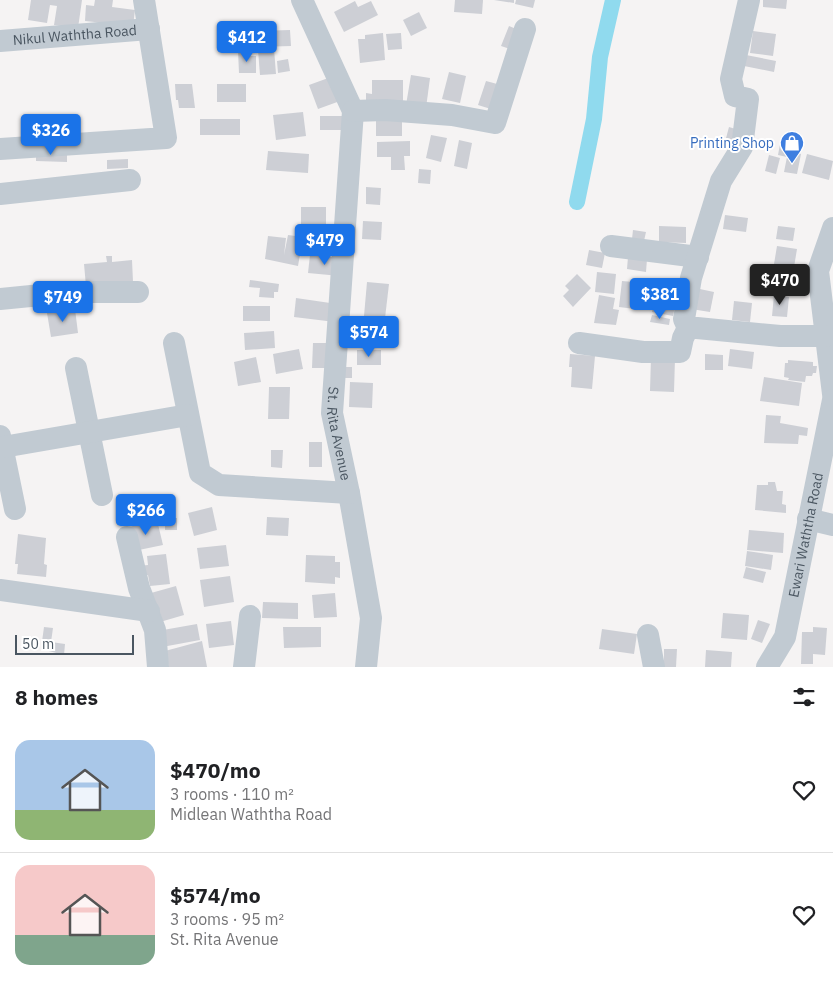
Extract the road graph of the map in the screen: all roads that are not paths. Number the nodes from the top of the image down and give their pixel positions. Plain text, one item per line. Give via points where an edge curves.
1 (144, 0) edge
2 (302, 0) edge
3 (748, 0) edge
4 (149, 29) junction
5 (525, 29) dead end
6 (0, 41) edge
7 (353, 111) junction
8 (0, 149) edge
9 (130, 180) dead end
10 (0, 194) edge
11 (833, 228) edge
12 (611, 246) dead end
13 (698, 257) junction
14 (138, 292) dead end
15 (0, 299) edge
16 (688, 328) junction
17 (825, 336) junction
18 (174, 343) dead end
19 (579, 343) dead end
20 (76, 368) dead end
21 (833, 394) edge
22 (833, 400) edge
23 (188, 415) junction
24 (88, 432) junction
25 (1, 441) edge
26 (349, 493) junction
27 (102, 495) dead end
28 (15, 509) dead end
29 (808, 519) junction
30 (833, 525) edge
31 (127, 537) dead end
32 (0, 590) edge
33 (149, 611) junction
34 (250, 616) dead end
35 (648, 635) dead end
36 (158, 667) edge
37 (244, 667) edge
38 (366, 667) edge
39 (654, 667) edge
40 (767, 667) edge

1 - 4 street, Nikul Waththa Road
2 - 7 street, St. Rita Avenue
3 - 13 street via 731,79 735,96 748,100 742,147 721,181
4 - 6 street, Nikul Waththa Road
4 - 8 street, Nikul Waththa Road via 166,138
5 - 7 street via 495,123 452,115
7 - 26 street, St. Rita Avenue via 332,413
9 - 10 street
11 - 17 street via 818,270
12 - 13 street
13 - 16 street via 684,319
14 - 15 street via 71,292
16 - 17 street via 780,336
16 - 19 street via 680,352 643,352
17 - 21 street
18 - 23 street
20 - 24 street
22 - 29 street, Ewari Waththa Road
23 - 24 street
23 - 26 street via 200,473 219,485
24 - 25 street
24 - 27 street
25 - 28 street
26 - 38 street, St. Rita Avenue via 371,618
29 - 30 street
29 - 40 street, Ewari Waththa Road via 785,637
31 - 33 street via 139,588
32 - 33 street
33 - 36 street via 155,630
34 - 37 street
35 - 39 street

